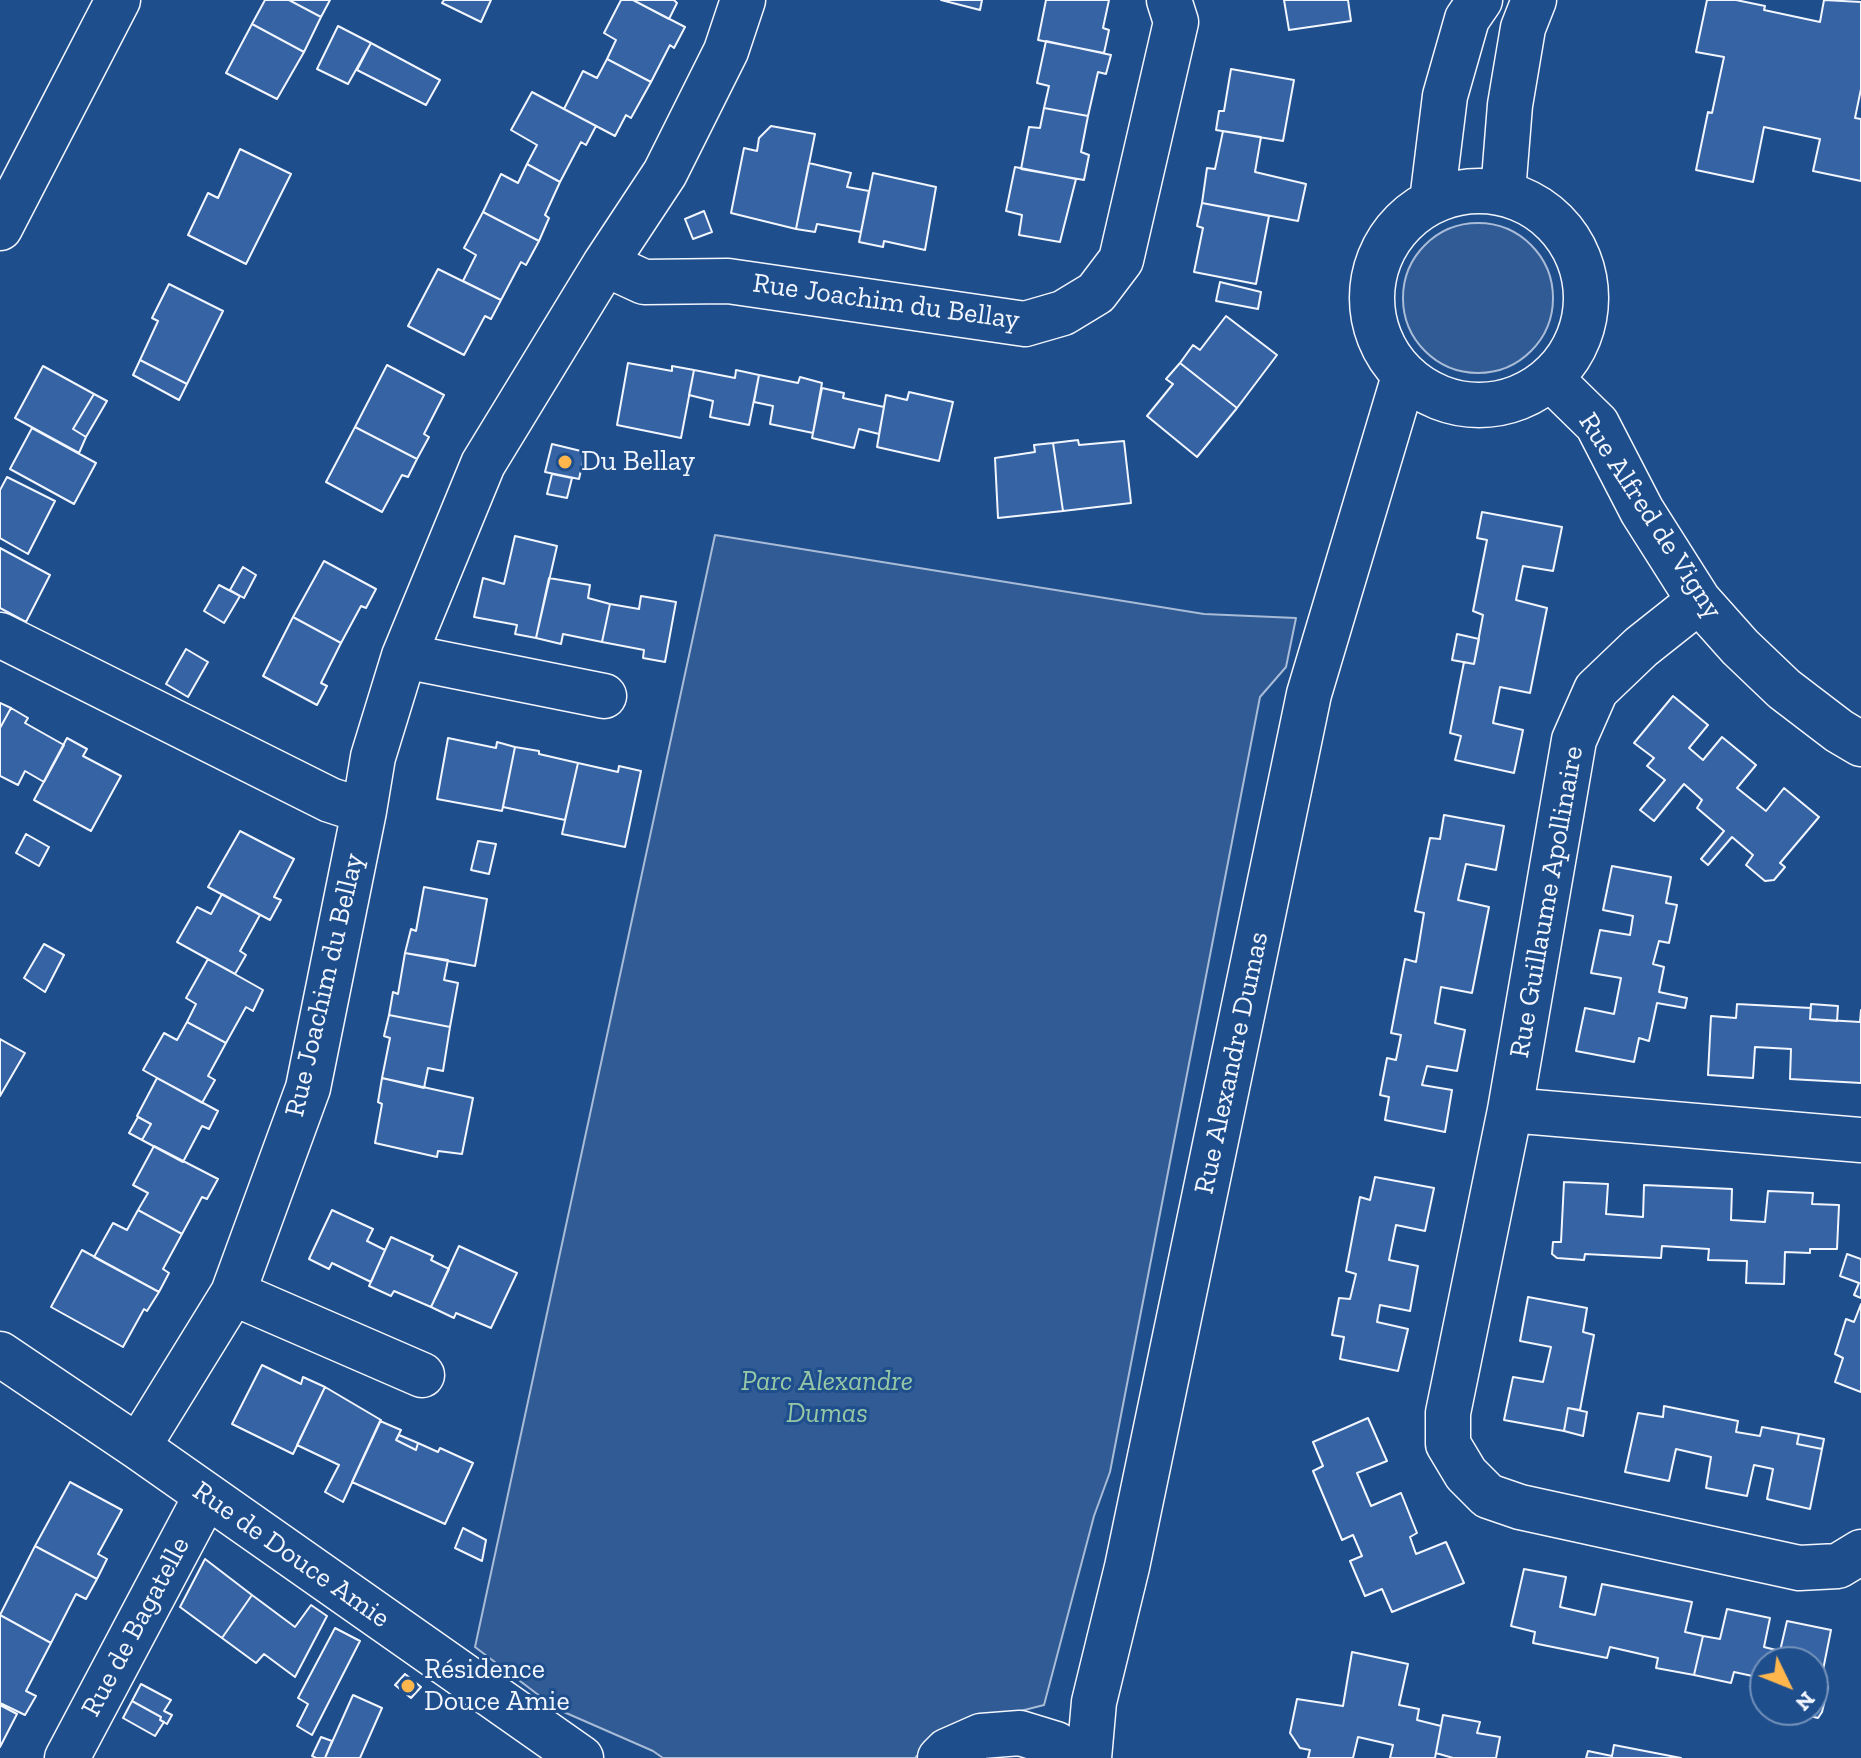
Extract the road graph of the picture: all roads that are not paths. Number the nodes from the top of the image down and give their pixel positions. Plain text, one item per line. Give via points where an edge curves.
1 (118, 0) edge
2 (743, 0) edge
3 (1169, 0) edge
4 (1480, 0) edge
5 (1534, 0) edge
6 (1503, 192) junction
7 (1432, 201) junction
8 (0, 228) edge
9 (605, 264) junction
10 (1404, 376) junction
11 (1551, 379) junction
12 (1699, 601) junction
13 (0, 635) edge
14 (404, 656) junction
15 (604, 696) dead end
16 (1861, 744) edge
17 (364, 811) junction
18 (1510, 1110) junction
19 (1861, 1140) edge
20 (233, 1293) junction
21 (0, 1354) edge
22 (422, 1375) dead end
23 (138, 1447) junction
24 (206, 1496) junction
25 (1861, 1552) edge
26 (67, 1758) edge
27 (581, 1758) edge
28 (940, 1758) edge
29 (1077, 1758) edge
30 (1089, 1758) edge

1 - 8 street
2 - 9 street, Rue Joachim du Bellay via 726,51 665,173
3 - 9 street, Rue Joachim du Bellay via 1176,22 1121,260 1096,293 1063,313 1025,324 728,281 644,282
4 - 7 street via 1467,19 1445,96
5 - 6 street via 1523,28 1510,105
6 - 7 street via 1467,191
6 - 11 street via 1535,205 1563,229 1581,260 1586,314 1575,349
7 - 10 street via 1401,223 1374,277 1373,315 1385,351
9 - 14 street, Rue Joachim du Bellay via 483,464
10 - 11 street via 1436,398 1474,406 1512,401
10 - 30 street, Rue Alexandre Dumas via 1309,694 1127,1567 1094,1702
11 - 12 street, Rue Alfred de Vigny via 1597,424 1642,511
12 - 16 street, Rue Alfred de Vigny via 1784,689
12 - 18 street, Rue Guillaume Apollinaire via 1596,690 1574,740
13 - 17 street via 330,800
14 - 15 street
14 - 17 street, Rue Joachim du Bellay via 373,757
17 - 20 street, Rue Joachim du Bellay via 308,1088
18 - 19 street
18 - 25 street, Rue Guillaume Apollinaire via 1448,1413 1448,1444 1466,1474 1488,1496 1520,1507 1799,1568 1838,1566
20 - 22 street
20 - 23 street, Rue Joachim du Bellay
21 - 23 street, Rue de Douce Amie
23 - 24 street, Rue de Douce Amie
24 - 26 street, Rue de Bagatelle
24 - 27 street, Rue de Douce Amie
28 - 29 street via 981,1736 1020,1733 1056,1744

